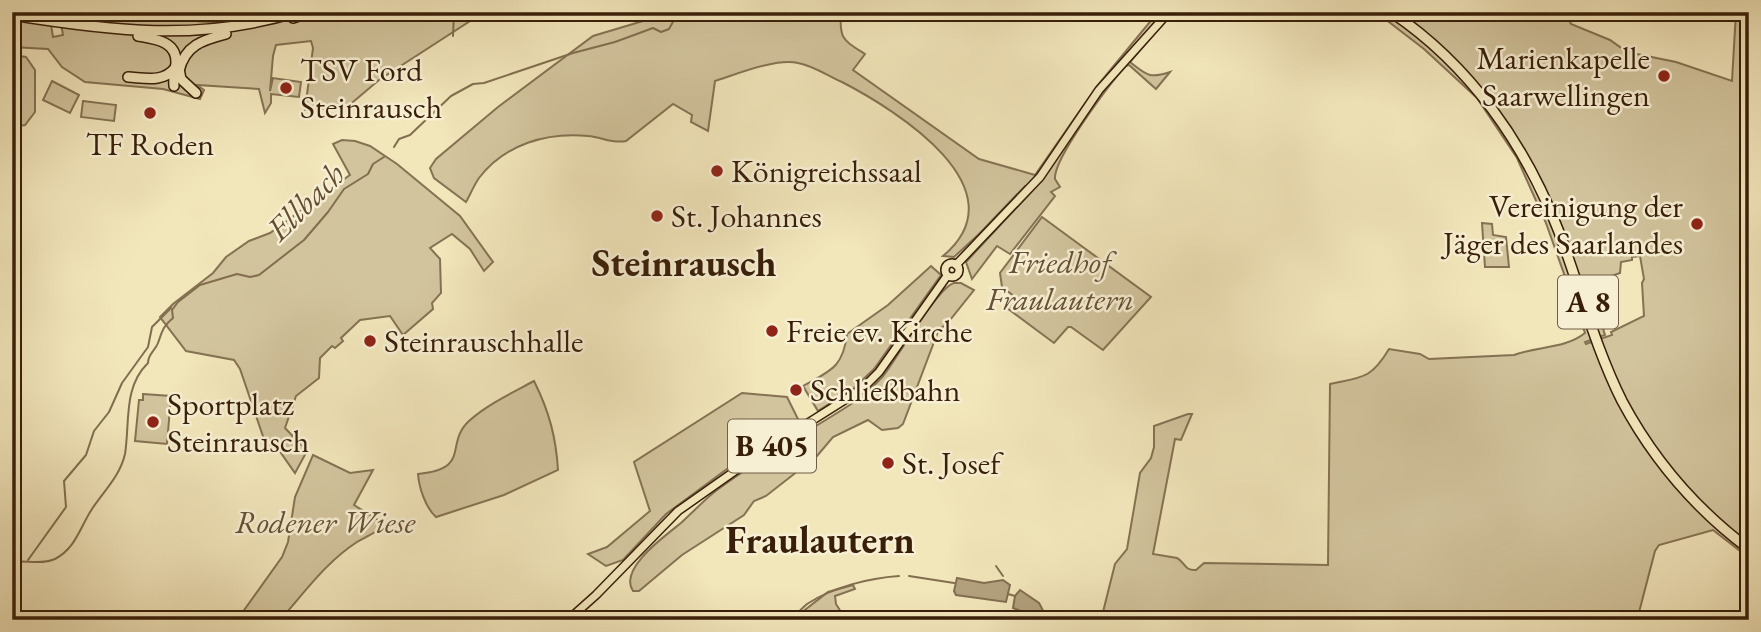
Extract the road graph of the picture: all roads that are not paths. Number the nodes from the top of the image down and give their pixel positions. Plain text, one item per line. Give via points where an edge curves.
1 (1169, 12) edge
2 (1391, 12) edge
3 (1400, 12) edge
4 (303, 13) edge
5 (12, 15) edge
6 (12, 20) edge
7 (226, 34) junction
8 (139, 36) junction
9 (177, 69) junction
10 (128, 77) dead end
11 (196, 93) dead end
12 (1748, 547) edge
13 (568, 620) edge

1 - 13 main road, B 405 via 1099,90 1040,177 956,265 957,274 947,276 879,372 852,397 678,511
2 - 12 highway, A 8 via 1455,66 1511,134 1547,204 1607,368 1629,413 1678,483
3 - 12 highway, A 8 via 1464,68 1515,131 1552,202 1628,400 1682,480
4 - 5 highway via 245,26 162,32
4 - 7 highway
6 - 8 highway
7 - 8 highway
7 - 9 highway via 192,46
8 - 9 highway via 172,48
9 - 10 highway via 161,78
9 - 11 highway

